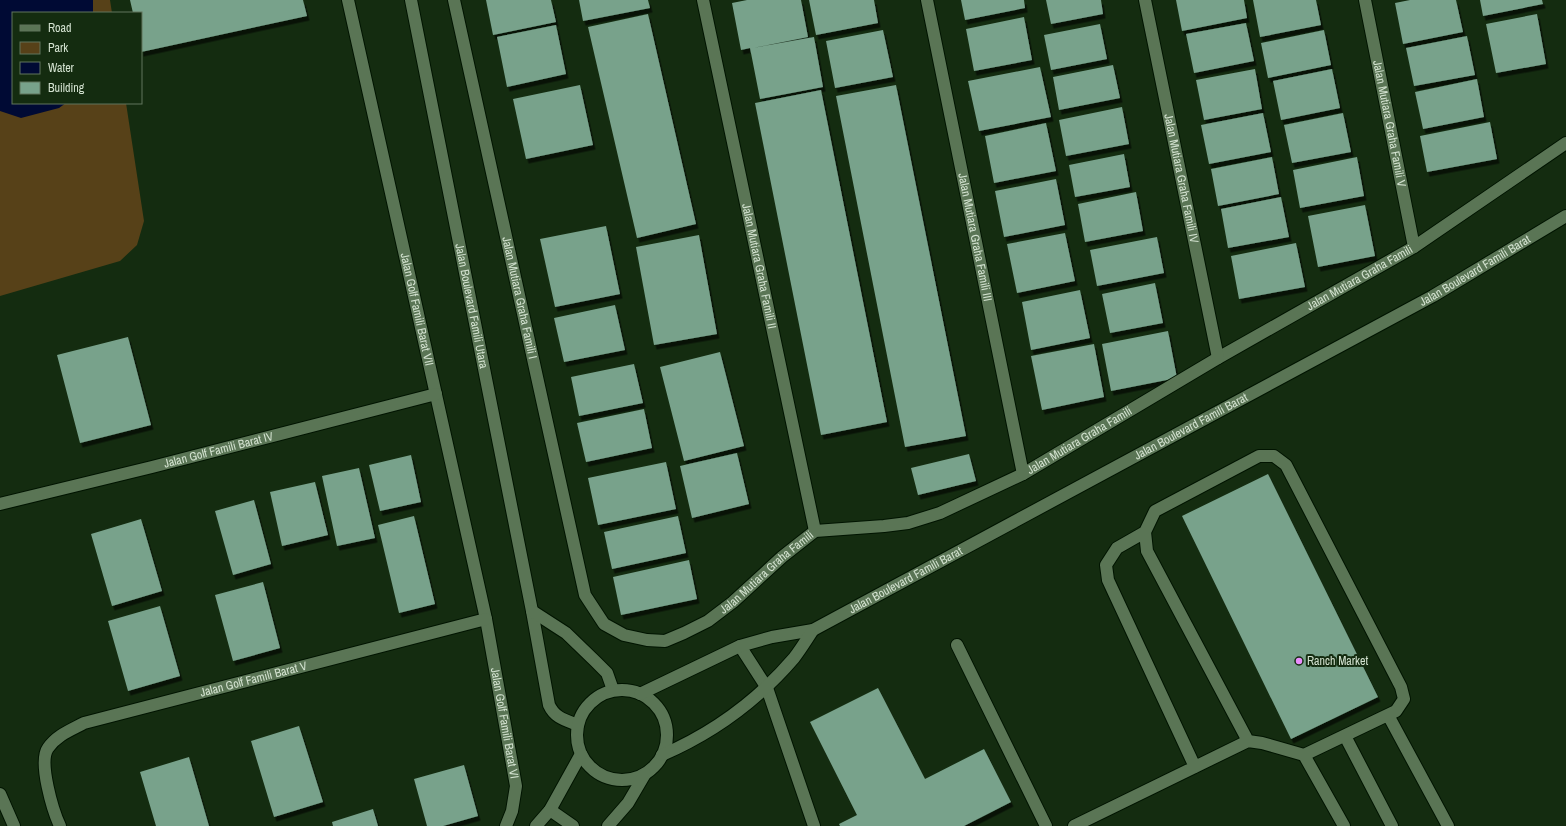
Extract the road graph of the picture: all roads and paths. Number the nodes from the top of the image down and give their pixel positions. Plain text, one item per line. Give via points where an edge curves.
1 (348, 0) edge
2 (411, 0) edge
3 (454, 0) edge
4 (703, 0) edge
5 (927, 0) edge
6 (1145, 0) edge
7 (1365, 0) edge
8 (1566, 143) edge
9 (1566, 216) edge
10 (1414, 247) junction
11 (1218, 358) junction
12 (436, 394) junction
13 (1024, 474) junction
14 (0, 504) edge
15 (815, 532) junction
16 (1145, 532) junction
17 (585, 595) joint
18 (532, 611) junction
19 (486, 619) junction
20 (813, 630) junction
21 (958, 645) dead end
22 (740, 646) junction
23 (767, 688) junction
24 (614, 690) junction
25 (640, 694) junction
26 (1388, 715) junction
27 (578, 725) junction
28 (1345, 736) junction
29 (1248, 741) junction
30 (581, 754) junction
31 (662, 755) junction
32 (1304, 755) junction
33 (1195, 767) junction
34 (645, 774) junction
35 (0, 794) edge
36 (550, 810) junction
37 (540, 825) edge
38 (14, 826) edge
39 (60, 826) edge
40 (506, 826) edge
41 (573, 826) edge
42 (608, 826) edge
43 (814, 826) edge
44 (1046, 826) edge
45 (1074, 826) edge
46 (1344, 826) edge
47 (1392, 826) edge
48 (1448, 826) edge

1 - 12 street, Jalan Golf Famili Barat VII
2 - 18 street, Jalan Boulevard Famili Utara
3 - 17 street, Jalan Mutiara Graha Famili I
4 - 15 street, Jalan Mutiara Graha Famili II
5 - 13 street, Jalan Mutiara Graha Famili III
6 - 11 street, Jalan Mutiara Graha Famili IV
7 - 10 street, Jalan Mutiara Graha Famili V
8 - 10 street, Jalan Mutiara Graha Famili
9 - 20 street, Jalan Boulevard Famili Barat via 1433,296
10 - 11 street, Jalan Mutiara Graha Famili
11 - 13 street, Jalan Mutiara Graha Famili
12 - 14 street, Jalan Golf Famili Barat IV
12 - 19 street, Jalan Golf Famili Barat VII
13 - 15 street, Jalan Mutiara Graha Famili via 940,513 908,522
15 - 17 street, Jalan Mutiara Graha Famili via 708,621 664,641 624,635 604,624
16 - 26 street via 1155,511 1258,456 1274,456 1280,460 1286,465 1401,686 1404,699 1396,711
16 - 29 street via 1147,551
16 - 33 street via 1118,548 1106,565 1108,580
18 - 24 street via 566,633 606,674
18 - 27 street, Jalan Boulevard Famili Utara via 549,705 558,717
19 - 39 street, Jalan Golf Famili Barat V via 84,723 57,737 47,749 44,768 53,812
19 - 40 street, Jalan Golf Famili Barat VI via 516,786 512,811
20 - 22 street, Jalan Boulevard Famili Barat via 772,636
20 - 23 street, Jalan Boulevard Famili Barat via 795,656
21 - 44 street
22 - 23 street
22 - 25 street, Jalan Boulevard Famili Barat
23 - 31 street, Jalan Boulevard Famili Barat via 716,727 690,743
23 - 43 street
24 - 25 street
24 - 27 street via 591,702 582,713
25 - 31 street via 655,704 665,720 667,738
26 - 28 street
26 - 48 street
27 - 30 street via 577,740
28 - 32 street
28 - 47 street
29 - 32 street
29 - 33 street
30 - 34 street via 590,767 603,776 618,780 634,779
30 - 36 street
31 - 34 street via 655,766
32 - 46 street
33 - 45 street
34 - 42 street via 628,803
35 - 38 street
36 - 37 street
36 - 41 street

